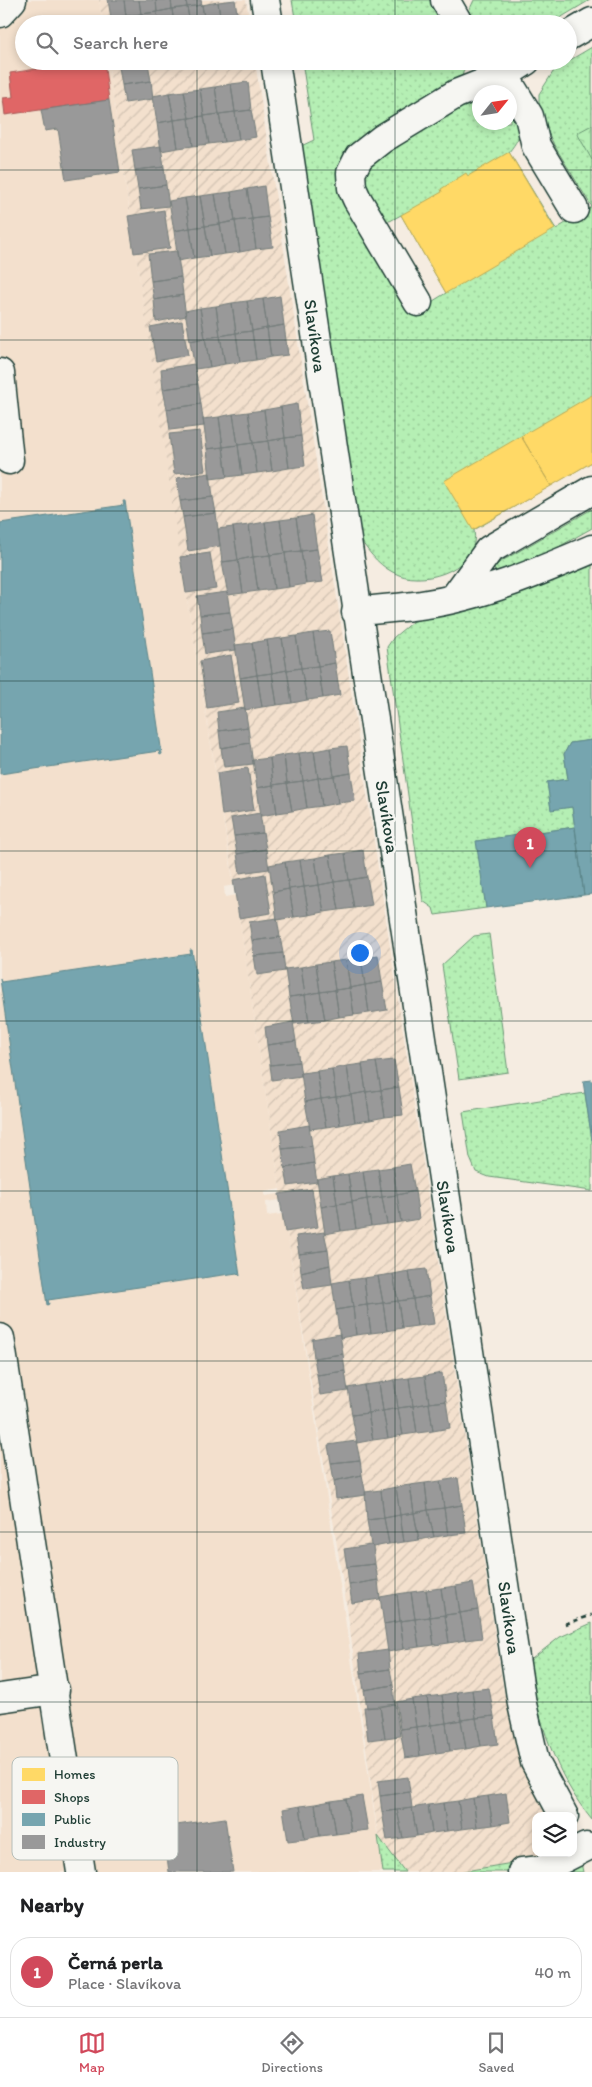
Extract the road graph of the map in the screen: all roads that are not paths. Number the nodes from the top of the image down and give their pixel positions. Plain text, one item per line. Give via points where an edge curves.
1 (12, 0) edge
2 (266, 0) edge
3 (445, 0) edge
4 (0, 13) edge
5 (268, 15) edge
6 (454, 15) edge
7 (592, 22) edge
8 (577, 31) edge
9 (275, 70) edge
10 (497, 70) edge
11 (506, 70) edge
12 (574, 210) dead end
13 (418, 302) dead end
14 (0, 373) edge
15 (9, 460) dead end
16 (592, 490) edge
17 (592, 549) edge
18 (454, 598) junction
19 (356, 612) junction
20 (0, 1338) edge
21 (55, 1690) junction
22 (0, 1698) edge
23 (65, 1757) edge
24 (562, 1812) edge
25 (584, 1843) edge
26 (522, 1872) edge

1 - 4 street
2 - 5 street
3 - 6 street
7 - 8 street
9 - 19 street, Slavíkova
10 - 13 street via 382,139 359,157 351,173 357,199
11 - 12 street via 529,116 536,146
14 - 15 street
16 - 18 street via 490,550
17 - 18 street via 530,576
18 - 19 street
19 - 24 street, Slavíkova via 526,1726 535,1762
20 - 21 street
21 - 22 street
21 - 23 street
25 - 26 street via 541,1870

